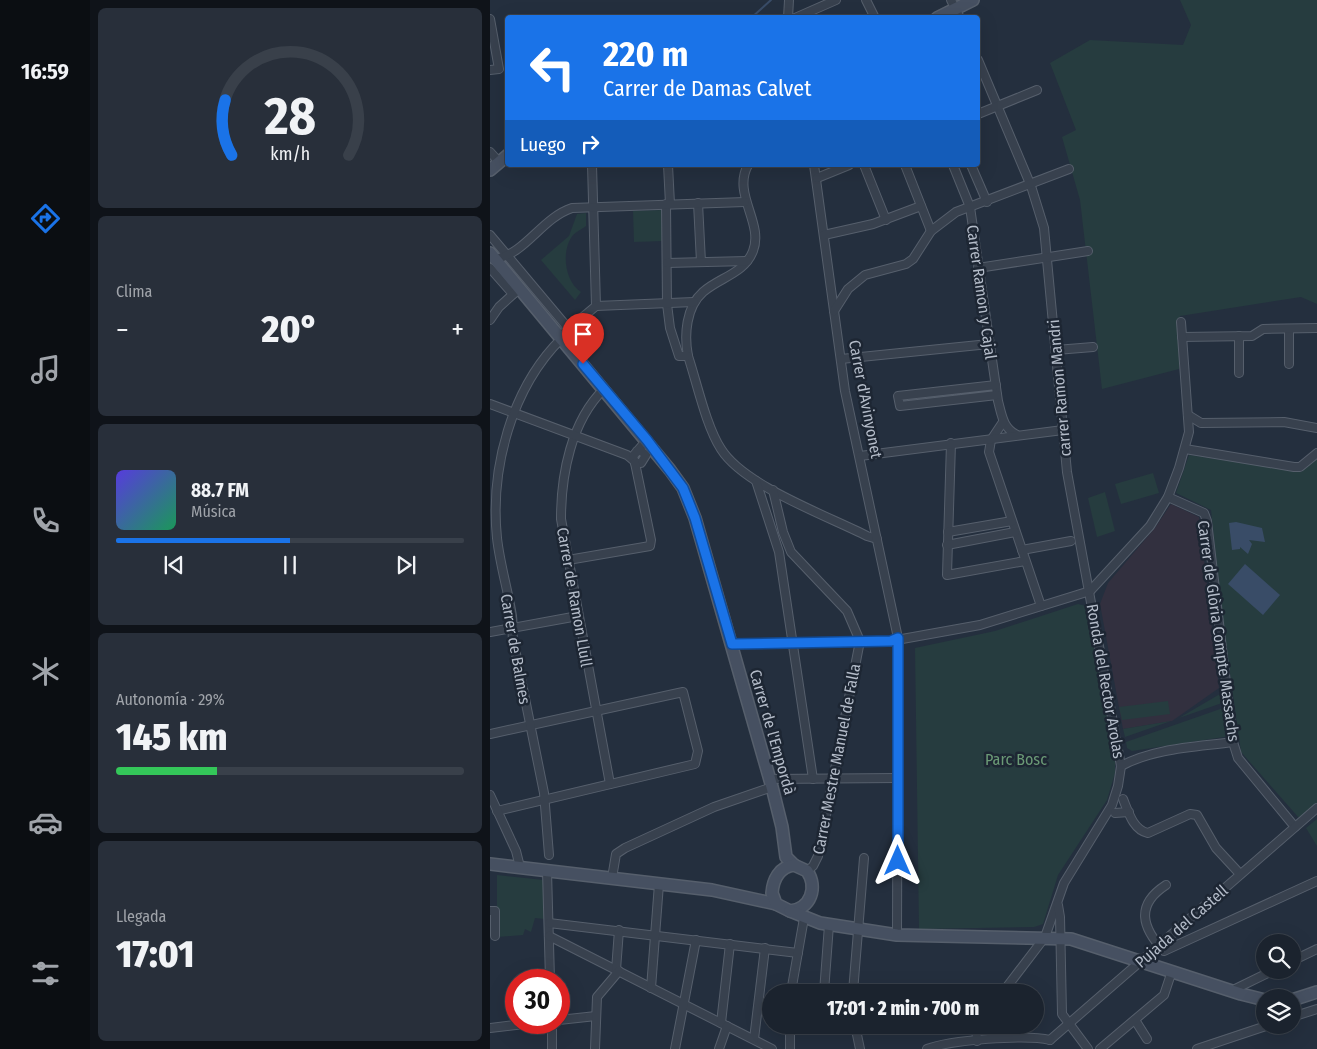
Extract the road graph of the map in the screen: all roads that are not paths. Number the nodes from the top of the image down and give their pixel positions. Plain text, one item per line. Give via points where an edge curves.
1 (789, 0) edge
2 (836, 0) edge
3 (866, 0) edge
4 (973, 0) edge
5 (955, 9) edge
6 (788, 15) edge
7 (802, 15) edge
8 (874, 15) edge
9 (943, 15) edge
10 (490, 19) edge
11 (980, 65) edge
12 (490, 70) edge
13 (1036, 90) dead end
14 (997, 107) junction
15 (980, 113) edge
16 (490, 152) edge
17 (499, 162) edge
18 (592, 167) edge
19 (668, 167) edge
20 (747, 167) edge
21 (814, 167) edge
22 (843, 167) edge
23 (865, 167) edge
24 (906, 167) edge
25 (954, 167) edge
26 (972, 167) edge
27 (1069, 169) dead end
28 (817, 178) junction
29 (1031, 186) junction
30 (746, 202) junction
31 (987, 202) junction
32 (698, 203) junction
33 (668, 204) junction
34 (594, 206) junction
35 (922, 206) junction
36 (970, 207) junction
37 (886, 220) junction
38 (931, 231) junction
39 (490, 235) edge
40 (824, 235) junction
41 (1088, 251) dead end
42 (508, 257) junction
43 (1047, 258) junction
44 (492, 260) edge
45 (747, 261) junction
46 (701, 262) junction
47 (667, 263) junction
48 (978, 268) junction
49 (517, 291) junction
50 (694, 302) junction
51 (667, 304) junction
52 (596, 306) junction
53 (834, 311) junction
54 (490, 320) edge
55 (1181, 322) dead end
56 (1317, 328) edge
57 (1289, 329) junction
58 (563, 334) junction
59 (1238, 336) junction
60 (1182, 338) junction
61 (989, 344) junction
62 (1093, 347) dead end
63 (1056, 350) junction
64 (688, 356) junction
65 (841, 359) junction
66 (1289, 364) dead end
67 (1239, 373) dead end
68 (996, 385) junction
69 (604, 389) junction
70 (997, 395) junction
71 (490, 404) edge
72 (514, 413) junction
73 (1188, 415) junction
74 (1003, 422) junction
75 (1201, 423) junction
76 (1317, 428) edge
77 (1063, 430) junction
78 (1188, 432) junction
79 (1016, 435) junction
80 (575, 436) junction
81 (647, 440) junction
82 (991, 440) junction
83 (950, 444) junction
84 (1185, 449) junction
85 (657, 453) junction
86 (1317, 453) edge
87 (860, 456) junction
88 (635, 459) junction
89 (646, 459) junction
90 (756, 480) junction
91 (773, 490) junction
92 (1168, 497) junction
93 (1012, 521) junction
94 (948, 532) junction
95 (1016, 532) junction
96 (877, 539) junction
97 (1071, 542) dead end
98 (947, 545) junction
99 (1022, 550) junction
100 (568, 560) junction
101 (1025, 560) junction
102 (1090, 590) junction
103 (1041, 606) junction
104 (578, 616) junction
105 (512, 628) junction
106 (490, 632) edge
107 (898, 638) junction
108 (860, 641) junction
109 (794, 643) junction
110 (732, 644) junction
111 (596, 710) junction
112 (530, 725) junction
113 (490, 734) edge
114 (1233, 742) junction
115 (1122, 766) junction
116 (833, 778) junction
117 (898, 778) junction
118 (813, 779) junction
119 (771, 783) junction
120 (610, 784) junction
121 (490, 795) edge
122 (545, 799) junction
123 (1123, 799) dead end
124 (1317, 808) edge
125 (497, 811) junction
126 (1129, 812) junction
127 (1115, 813) dead end
128 (1295, 827) junction
129 (784, 846) junction
130 (549, 855) dead end
131 (864, 858) dead end
132 (490, 864) edge
133 (794, 865) junction
134 (520, 868) junction
135 (547, 871) junction
136 (808, 871) junction
137 (1240, 874) junction
138 (612, 878) junction
139 (775, 881) junction
140 (1317, 881) edge
141 (659, 884) junction
142 (1166, 885) dead end
143 (738, 895) junction
144 (809, 901) junction
145 (776, 904) junction
146 (1058, 905) junction
147 (490, 910) edge
148 (790, 912) junction
149 (804, 918) junction
150 (549, 922) junction
151 (817, 922) junction
152 (1051, 922) junction
153 (829, 924) junction
154 (859, 929) junction
155 (619, 930) junction
156 (655, 935) junction
157 (898, 935) junction
158 (495, 936) dead end
159 (549, 936) junction
160 (1045, 937) junction
161 (1061, 938) junction
162 (696, 940) junction
163 (730, 944) junction
164 (765, 948) junction
165 (1161, 948) junction
166 (1317, 949) edge
167 (798, 953) junction
168 (1301, 957) edge
169 (1141, 961) junction
170 (550, 969) edge
171 (617, 970) junction
172 (1172, 971) junction
173 (1256, 979) edge
174 (792, 984) edge
175 (825, 984) edge
176 (854, 984) edge
177 (1009, 984) edge
178 (651, 988) junction
179 (1232, 991) junction
180 (1317, 992) edge
181 (1301, 997) edge
182 (1256, 998) edge
183 (684, 1005) junction
184 (1317, 1009) edge
185 (1062, 1014) junction
186 (1301, 1014) edge
187 (596, 1016) junction
188 (570, 1019) edge
189 (1135, 1020) junction
190 (1068, 1024) junction
191 (724, 1025) junction
192 (505, 1026) edge
193 (490, 1028) edge
194 (1256, 1029) edge
195 (552, 1034) edge
196 (790, 1034) edge
197 (856, 1034) edge
198 (977, 1034) edge
199 (754, 1039) junction
200 (1046, 1039) junction
201 (1147, 1039) dead end
202 (977, 1041) junction
203 (552, 1049) edge
204 (595, 1049) edge
205 (676, 1049) edge
206 (719, 1049) edge
207 (772, 1049) edge
208 (790, 1049) edge
209 (860, 1049) edge
210 (927, 1049) edge
211 (1051, 1049) edge
212 (1088, 1049) edge
213 (1100, 1049) edge
214 (1196, 1049) edge

1 - 6 street
2 - 7 street
3 - 8 street
4 - 5 main road
5 - 9 main road
10 - 12 street via 500,69
11 - 14 street, carrer Ramon Mandri
13 - 14 street
14 - 15 street
14 - 29 street, carrer Ramon Mandri
16 - 17 street
18 - 34 street
19 - 33 street
20 - 30 street via 743,182
21 - 28 street, Carrer d'Avinyonet
22 - 28 street
23 - 37 street
24 - 35 street
25 - 36 street, Carrer Ramon y Cajal
26 - 31 street, Carrer Ramon y Cajal
27 - 29 street
28 - 40 street, Carrer d'Avinyonet
29 - 31 street
29 - 43 street, carrer Ramon Mandri via 1044,228
30 - 32 street
30 - 45 street via 754,238 753,250
31 - 36 street
32 - 33 street
32 - 46 street
33 - 34 street
33 - 47 street
34 - 42 street via 564,210
34 - 52 street
35 - 37 street
35 - 38 street
36 - 38 street via 956,212
36 - 48 street, Carrer Ramon y Cajal
37 - 40 street
38 - 53 street via 913,260 865,275 848,289
39 - 42 street, Carrer de l'Empordà
40 - 53 street, Carrer d'Avinyonet
41 - 43 street
42 - 44 street
42 - 58 street, Carrer de l'Empordà
43 - 48 street
43 - 63 street, carrer Ramon Mandri
44 - 49 main road, Carrer de l'Empordà
45 - 46 street
45 - 50 street via 740,269 704,291
46 - 47 street
47 - 51 street
48 - 61 street, Carrer Ramon y Cajal
49 - 54 street
49 - 58 main road, Carrer de l'Empordà
50 - 51 street
50 - 64 street via 686,327
51 - 52 street
51 - 64 street via 679,356
52 - 58 street, Carrer de Balmes
53 - 65 street, Carrer d'Avinyonet
55 - 60 street
56 - 57 street
57 - 59 street via 1263,329 1252,336
57 - 66 street
58 - 69 main road, Carrer de l'Empordà
58 - 72 street, Carrer de Balmes via 535,370
59 - 60 street
59 - 67 street
60 - 73 street
61 - 65 street
61 - 68 street, Carrer Ramon y Cajal
62 - 63 street
63 - 77 street, carrer Ramon Mandri
64 - 90 street via 721,449 730,461
65 - 87 street, Carrer d'Avinyonet
68 - 70 street, Carrer Ramon y Cajal
68 - 70 street via 898,396 900,406
69 - 80 street, Carrer de Ramon Llull via 596,397
69 - 81 main road, Carrer de l'Empordà
70 - 74 street, Carrer Ramon y Cajal
71 - 72 street
72 - 80 street
72 - 105 street, Carrer de Balmes via 500,461 496,518
73 - 75 street
73 - 78 street
74 - 79 street
74 - 82 street
75 - 76 street via 1284,422
75 - 78 street
77 - 79 street
77 - 102 street, carrer Ramon Mandri via 1072,502
78 - 84 street
79 - 82 street
80 - 88 street
80 - 100 street, Carrer de Ramon Llull via 561,496 562,536
81 - 85 main road, Carrer de l'Empordà
81 - 88 street
82 - 83 street
82 - 93 street via 989,452
83 - 87 street
83 - 94 street
84 - 86 street via 1294,467 1300,467
84 - 92 street
85 - 89 street
85 - 110 main road, Carrer de l'Empordà via 688,499
87 - 96 street, Carrer d'Avinyonet
88 - 89 street
88 - 89 street via 644,452
88 - 100 street via 650,546
90 - 91 street
90 - 109 street via 779,552
91 - 96 street
91 - 108 street, Carrer Mestre Manuel de Falla via 791,552 847,611
92 - 102 street via 1150,526
92 - 114 street, Carrer de Glòria Compte Massachs via 1204,513 1207,521
93 - 94 street
93 - 95 street
94 - 98 street
95 - 98 street
95 - 99 street
96 - 107 street, Carrer d'Avinyonet
97 - 99 street
98 - 101 street via 947,575
99 - 101 street
100 - 104 street, Carrer de Ramon Llull
101 - 103 street
102 - 103 street
102 - 115 street, Ronda del Rector Arolas
103 - 107 street via 980,625
104 - 105 street
104 - 111 street, Carrer de Ramon Llull
105 - 106 street
105 - 112 street, Carrer de Balmes
107 - 108 street
107 - 117 street, Carrer d'Avinyonet
108 - 109 street
108 - 116 street, Carrer Mestre Manuel de Falla
109 - 110 street
109 - 118 street
110 - 119 main road, Carrer de l'Empordà
111 - 112 street
111 - 120 street, Carrer de Ramon Llull
111 - 120 street via 684,692 698,751 695,764
112 - 113 street
112 - 122 street, Carrer de Balmes
114 - 115 street via 1156,754 1133,759
114 - 128 street, Carrer de Glòria Compte Massachs via 1238,758
115 - 146 street, Ronda del Rector Arolas via 1112,804 1064,883
116 - 117 street
116 - 118 street
116 - 136 street, Carrer Mestre Manuel de Falla via 818,856
117 - 157 street, Carrer d'Avinyonet
118 - 119 street
119 - 129 main road, Carrer de l'Empordà
119 - 138 street via 625,848 616,854
120 - 122 street
121 - 125 street
122 - 125 street
122 - 130 street, Carrer de Balmes
123 - 126 street
124 - 128 street, Pujada del Castell
125 - 134 street via 516,851
126 - 127 street
126 - 137 street via 1137,828 1148,833 1190,814 1197,815 1216,848
128 - 137 street, Pujada del Castell
129 - 133 main road via 786,856
129 - 139 main road
131 - 154 street
132 - 134 main road
133 - 136 main road
133 - 139 main road via 786,867
134 - 135 main road
135 - 138 main road
135 - 150 street
136 - 144 main road via 813,882
137 - 165 street, Pujada del Castell
138 - 141 main road
139 - 143 main road via 761,893
139 - 145 main road via 772,893
140 - 165 street
141 - 143 main road
141 - 156 street
142 - 165 street via 1155,894 1146,909 1146,928
143 - 145 main road
144 - 148 main road via 802,908
144 - 151 main road via 810,913
145 - 148 main road
146 - 152 street, Ronda del Rector Arolas
146 - 161 street, Ronda del Rector Arolas
147 - 158 street via 495,911
148 - 149 main road
149 - 151 main road
149 - 167 street
150 - 155 street
150 - 159 street
151 - 153 main road
152 - 160 street, Ronda del Rector Arolas
152 - 161 street via 1055,934
153 - 154 main road
153 - 175 street
154 - 157 main road
154 - 176 street
155 - 156 street
155 - 171 street
156 - 162 street
156 - 178 street
157 - 160 main road
159 - 170 street
159 - 171 street
160 - 161 main road
160 - 177 street, Ronda del Rector Arolas
161 - 169 main road
161 - 185 street, Ronda del Rector Arolas
162 - 163 street
162 - 183 street
163 - 164 street
163 - 191 street
164 - 167 street
164 - 199 street
165 - 169 street, Pujada del Castell
166 - 168 street
167 - 174 street
169 - 172 main road
169 - 190 street, Pujada del Castell
171 - 178 street
171 - 187 street via 597,997
172 - 179 main road
172 - 189 street via 1164,995
173 - 179 street
178 - 183 street
179 - 182 main road
180 - 181 main road
183 - 191 street
183 - 205 street
184 - 186 street
185 - 190 street
185 - 200 street via 1057,1030
187 - 188 street
187 - 204 street
189 - 201 street
189 - 213 street
190 - 200 street, Pujada del Castell
190 - 212 street
191 - 199 street
191 - 206 street
192 - 193 street
194 - 214 street
195 - 203 street
196 - 208 street
197 - 209 street
198 - 202 street
199 - 207 street
200 - 202 street
200 - 211 street
202 - 210 street via 951,1042

